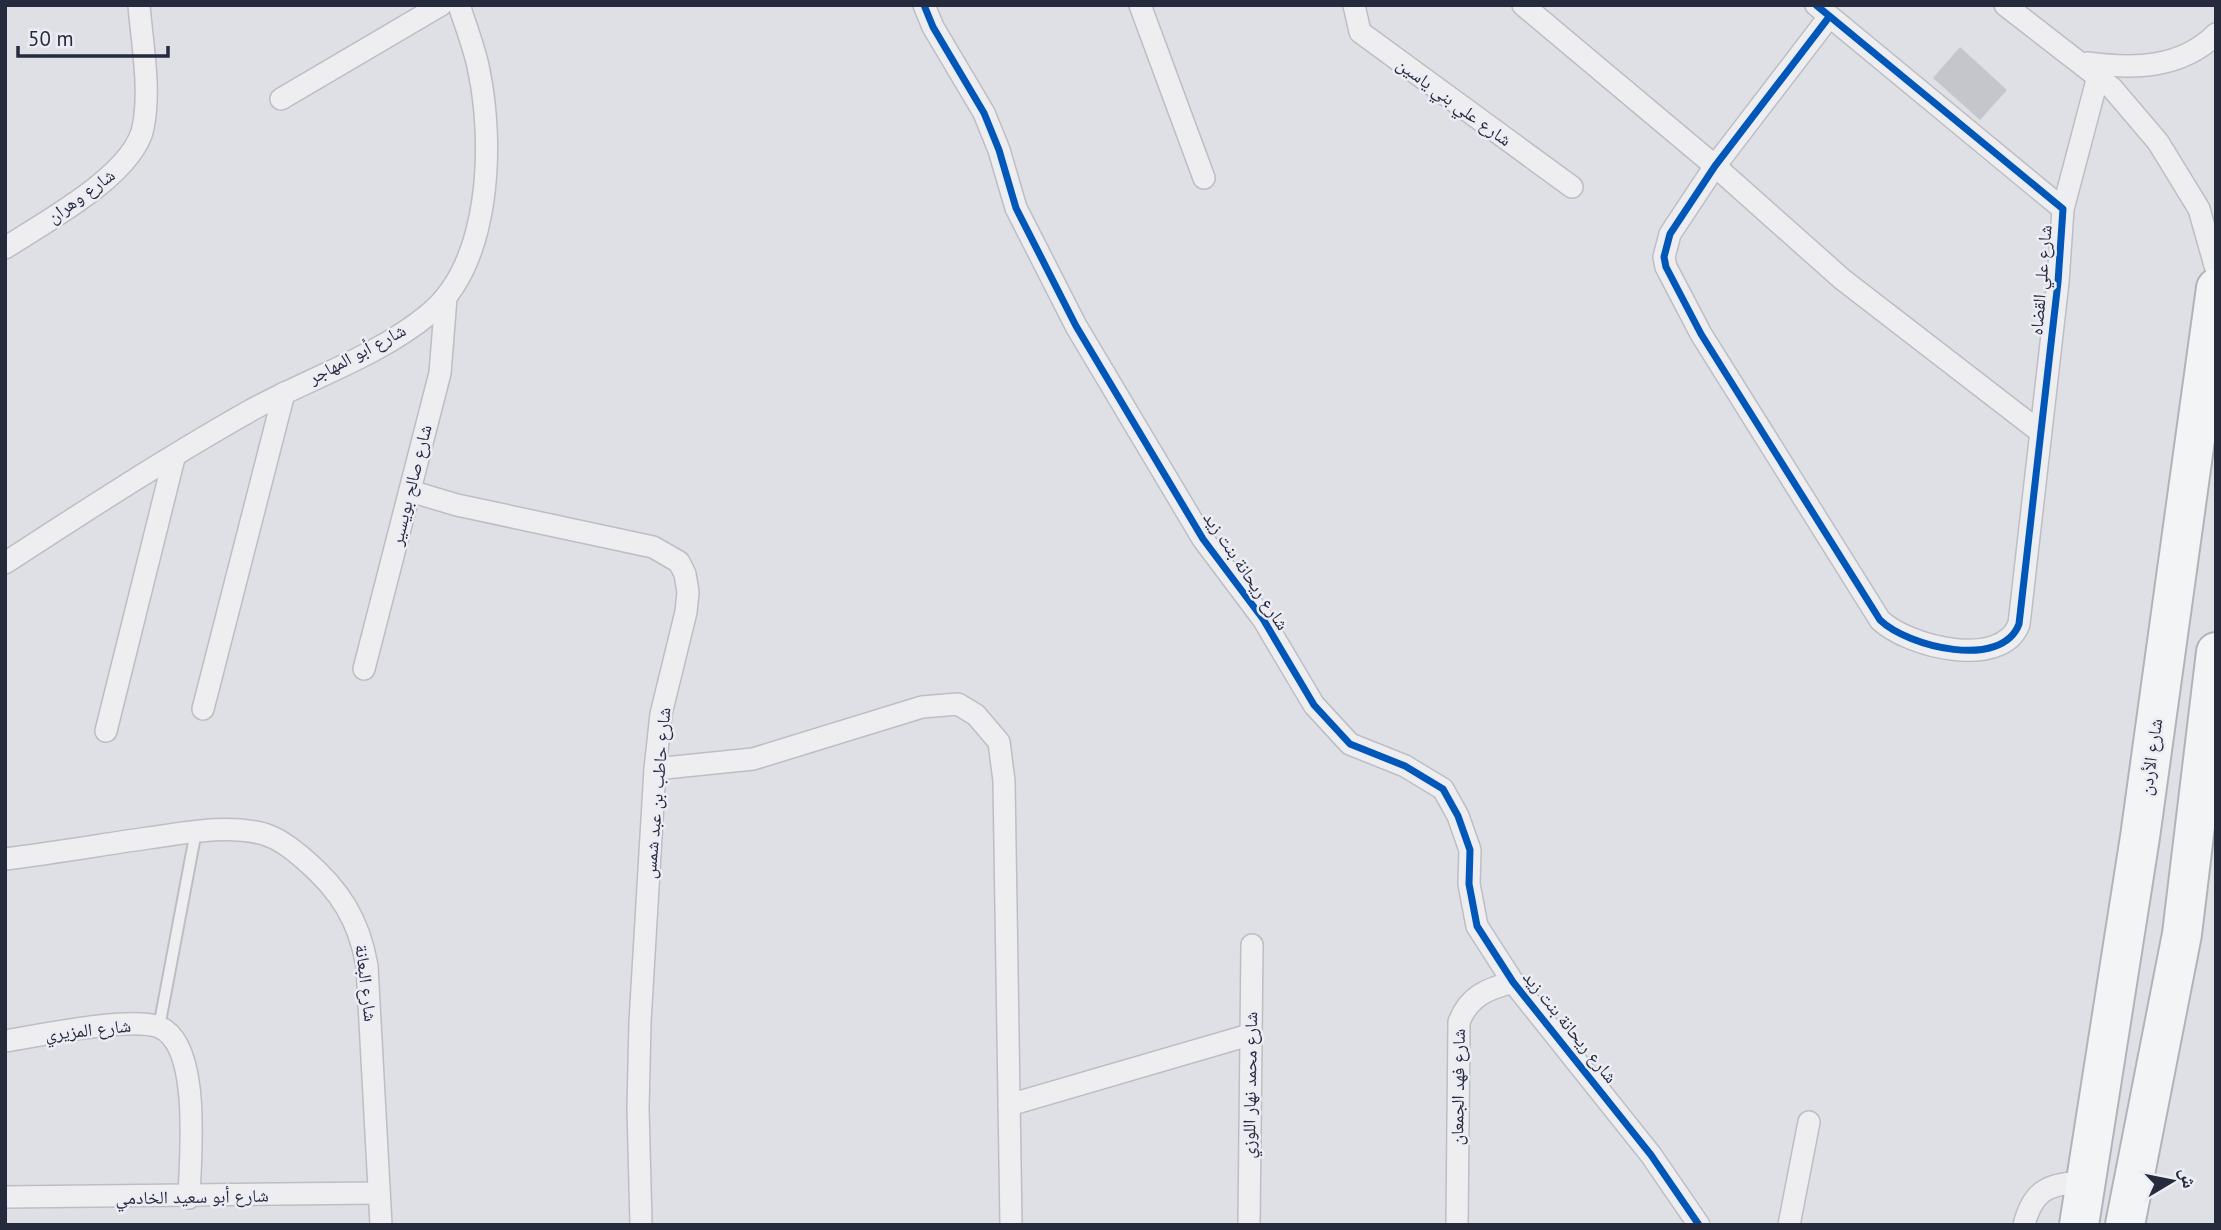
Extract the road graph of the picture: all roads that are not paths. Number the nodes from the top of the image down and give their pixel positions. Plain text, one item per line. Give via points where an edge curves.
1 (139, 5) edge
2 (441, 5) edge
3 (459, 5) edge
4 (924, 5) edge
5 (1140, 5) edge
6 (1354, 5) edge
7 (1523, 5) edge
8 (2005, 5) edge
9 (1822, 11) edge
10 (2216, 34) edge
11 (2099, 71) junction
12 (281, 99) dead end
13 (1714, 166) junction
14 (1205, 178) dead end
15 (1572, 187) dead end
16 (2063, 209) junction
17 (5, 248) edge
18 (2216, 269) edge
19 (2216, 288) edge
20 (446, 298) junction
21 (284, 393) junction
22 (2039, 431) junction
23 (174, 458) junction
24 (410, 491) junction
25 (5, 563) edge
26 (364, 669) dead end
27 (2214, 674) edge
28 (203, 709) dead end
29 (106, 731) dead end
30 (655, 768) junction
31 (196, 831) junction
32 (5, 859) edge
33 (1252, 946) dead end
34 (1513, 982) junction
35 (159, 1027) junction
36 (1250, 1035) junction
37 (5, 1041) edge
38 (1009, 1105) junction
39 (1808, 1122) dead end
40 (2087, 1181) junction
41 (379, 1193) junction
42 (5, 1197) edge
43 (190, 1198) junction
44 (381, 1225) edge
45 (641, 1225) edge
46 (1011, 1225) edge
47 (1248, 1225) edge
48 (1457, 1225) edge
49 (1699, 1225) edge
50 (1789, 1225) edge
51 (2024, 1225) edge
52 (2079, 1225) edge
53 (2125, 1225) edge

1 - 17 street, شارع وهران via 145,80 143,128 134,152 114,174
2 - 12 street
3 - 20 street, شارع أبو المهاجر via 479,69 487,165 476,235
4 - 34 street, شارع ريحانة بنت زيد via 984,113 1016,208 1076,326 1203,539 1263,619 1314,705 1350,744 1405,766 1444,789 1469,850 1469,884 1477,926
5 - 14 street
6 - 15 street, شارع علي بني ياسين via 1360,32
7 - 13 street
8 - 11 street via 2078,61
9 - 13 street
9 - 16 street, شارع علي القضاه
10 - 11 street via 2178,61
11 - 16 street
11 - 18 street via 2181,176 2199,209
13 - 22 street via 1842,279
13 - 22 street, شارع علي القضاه via 1666,244 1666,267 1682,301 1880,620 1897,634 1915,642 1982,651 2015,635
16 - 22 street, شارع علي القضاه
19 - 40 highway, شارع الأردن
20 - 21 street, شارع أبو المهاجر via 411,326
20 - 24 street, شارع صالح بويسير via 440,373
21 - 23 street, شارع أبو المهاجر
21 - 28 street
23 - 25 street, شارع أبو المهاجر
23 - 29 street
24 - 26 street, شارع صالح بويسير
24 - 30 street, شارع حاطب بن عبد شمس via 653,547 679,562 687,583 686,612 661,714
27 - 53 highway via 2182,934
30 - 38 street via 753,759 922,707 958,704 976,715 999,742 1004,781
30 - 45 street, شارع حاطب بن عبد شمس via 640,1022
31 - 32 street, شارع البعانة
31 - 35 lane
31 - 41 street, شارع البعانة via 240,830 286,845 338,891 351,912 362,940 370,991
33 - 36 street, شارع محمد نهار اللوزي
34 - 48 street, شارع فهد الجمعان via 1478,994 1459,1022
34 - 49 street, شارع ريحانة بنت زيد via 1643,1144
35 - 37 street, شارع المزيري via 120,1024
35 - 43 street via 176,1041 185,1060
36 - 38 street
36 - 47 street, شارع محمد نهار اللوزي
38 - 46 street
39 - 50 street
40 - 51 street via 2045,1188 2028,1208
40 - 52 highway, شارع الأردن
41 - 43 street, شارع أبو سعيد الخادمي
41 - 44 street, شارع البعانة
42 - 43 street, شارع أبو سعيد الخادمي

